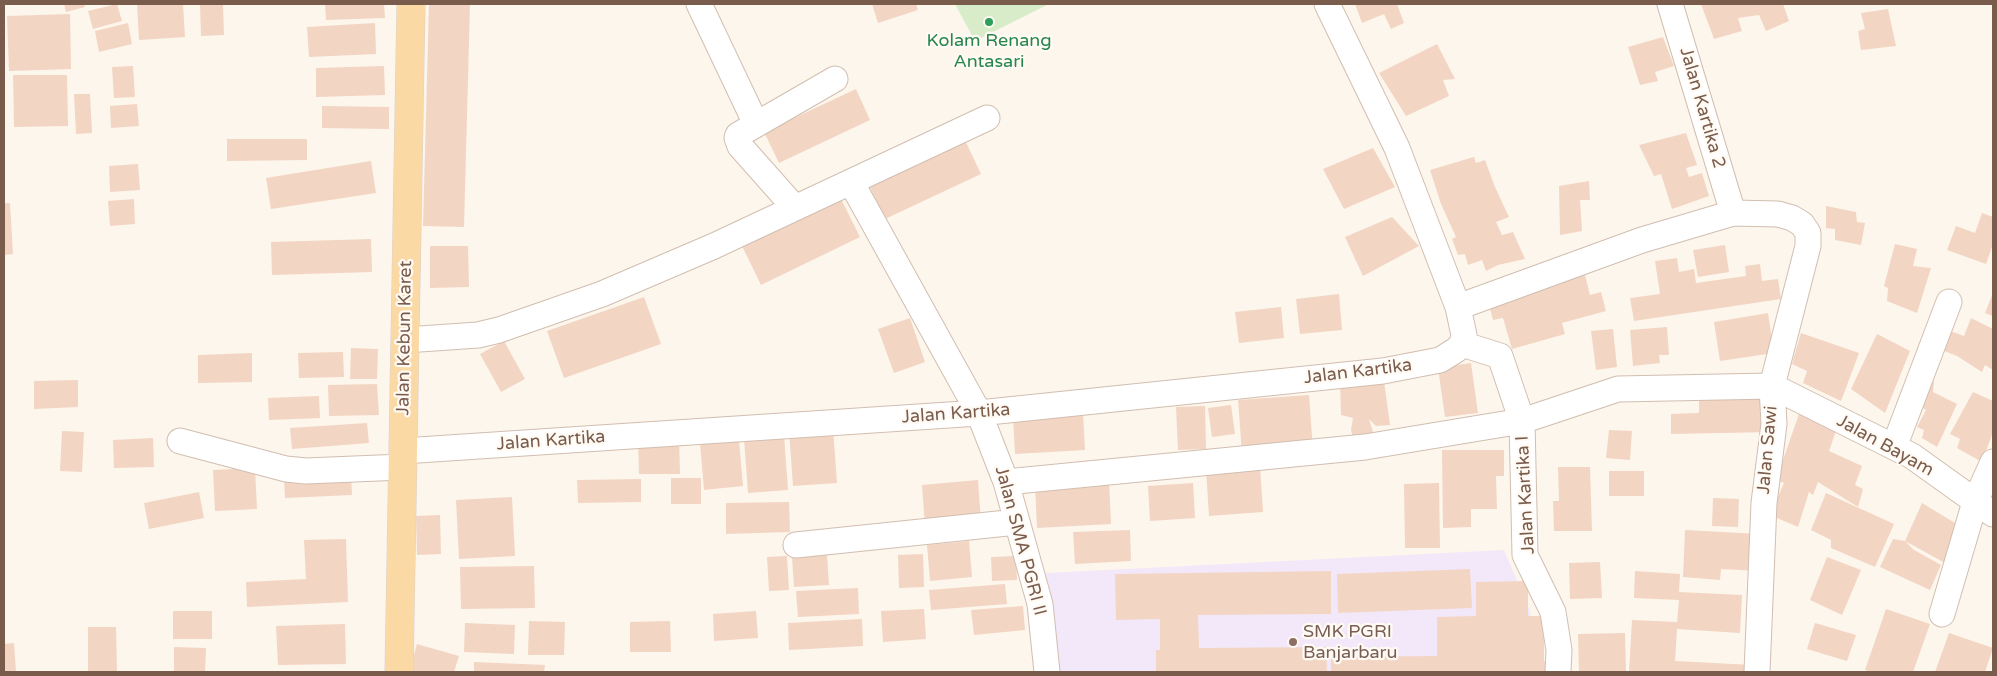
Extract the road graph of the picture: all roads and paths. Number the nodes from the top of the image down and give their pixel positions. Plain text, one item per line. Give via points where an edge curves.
1 (412, 4) edge
2 (699, 4) edge
3 (1327, 4) edge
4 (1670, 4) edge
5 (835, 79) dead end
6 (987, 118) dead end
7 (756, 124) junction
8 (851, 182) junction
9 (795, 208) junction
10 (1733, 213) junction
11 (1949, 302) dead end
12 (1458, 307) junction
13 (405, 340) junction
14 (1462, 344) junction
15 (1772, 386) junction
16 (979, 413) junction
17 (1522, 421) junction
18 (180, 441) dead end
19 (1894, 448) junction
20 (403, 459) junction
21 (1993, 462) edge
22 (1006, 482) junction
23 (1984, 508) edge
24 (1017, 522) junction
25 (796, 545) dead end
26 (1942, 614) dead end
27 (399, 672) edge
28 (1047, 672) edge
29 (1558, 672) edge
30 (1757, 672) edge

1 - 13 main road, Jalan Kebun Karet
2 - 7 street
3 - 12 street via 1397,148
4 - 10 street, Jalan Kartika 2
5 - 7 street
6 - 8 street
7 - 9 street via 738,135 738,142
8 - 9 street
8 - 16 street, Jalan SMA PGRI II
9 - 13 street via 659,271 499,330 460,338
10 - 12 street via 1642,240
10 - 15 street, Jalan Sawi via 1778,214 1802,224 1808,233 1808,246
11 - 19 street
12 - 14 street via 1464,335
13 - 20 main road, Jalan Kebun Karet
14 - 16 street, Jalan Kartika via 1440,360 1383,371
14 - 17 street, Jalan Kartika I via 1500,356
15 - 17 street via 1618,389
15 - 19 street, Jalan Bayam
15 - 30 street, Jalan Sawi via 1774,424 1764,503
16 - 20 street, Jalan Kartika
16 - 22 street, Jalan SMA PGRI II
17 - 22 street via 1365,447
17 - 29 street, Jalan Kartika I via 1525,555 1553,612 1559,650
18 - 20 street, Jalan Kartika via 286,469 306,471
19 - 23 street, Jalan Bayam via 1912,456
20 - 27 main road, Jalan Kebun Karet
21 - 23 street
22 - 24 street, Jalan SMA PGRI II
23 - 26 street
24 - 25 street
24 - 28 street, Jalan SMA PGRI II via 1040,604

